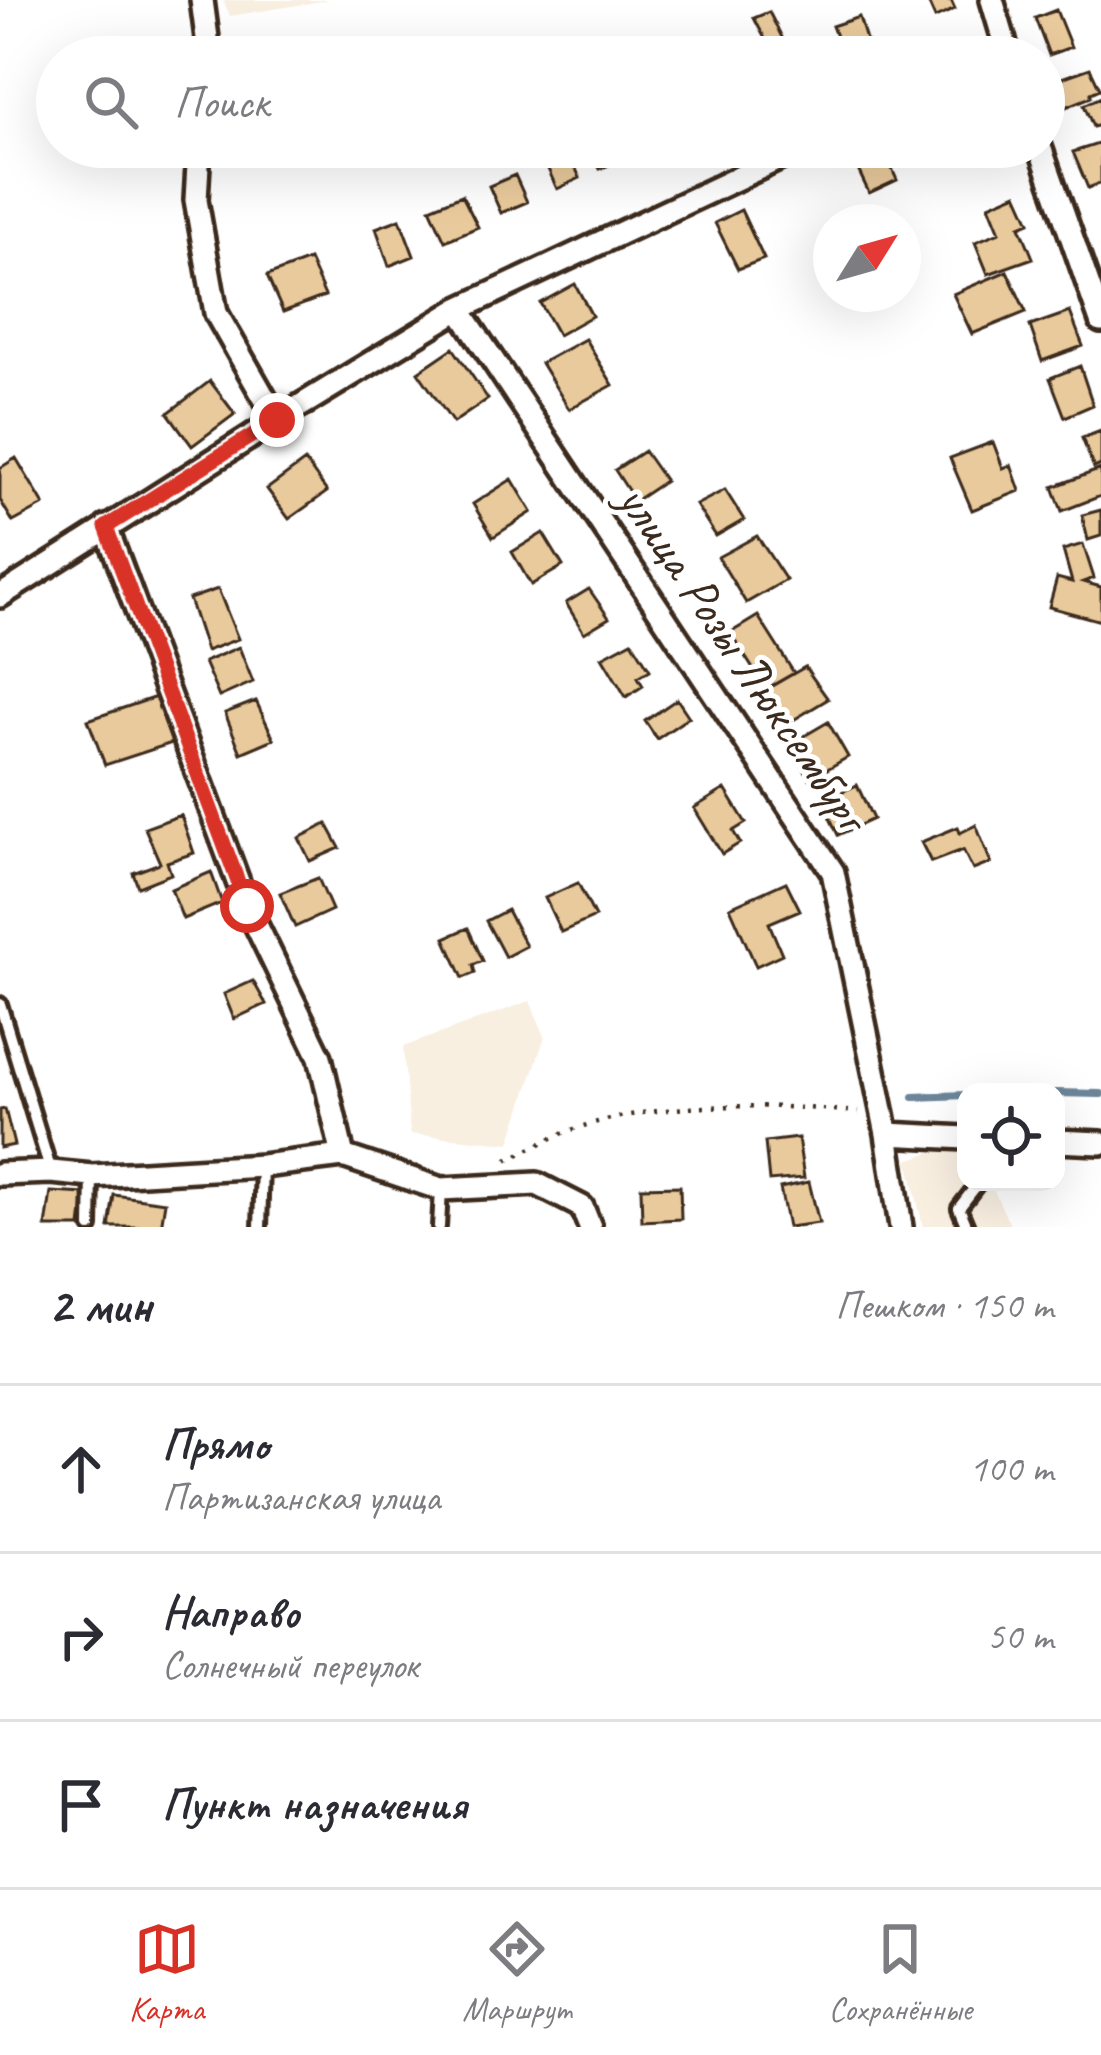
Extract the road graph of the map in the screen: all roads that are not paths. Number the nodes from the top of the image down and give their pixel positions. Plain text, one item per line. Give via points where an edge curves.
1 (202, 0) edge
2 (992, 0) edge
3 (207, 36) edge
4 (1000, 36) edge
5 (198, 168) edge
6 (759, 168) edge
7 (1047, 168) edge
8 (459, 309) junction
9 (1101, 321) edge
10 (277, 420) junction
11 (106, 527) junction
12 (0, 596) edge
13 (0, 1004) edge
14 (885, 1125) junction
15 (957, 1137) edge
16 (1065, 1141) edge
17 (1101, 1143) edge
18 (343, 1156) junction
19 (262, 1166) junction
20 (51, 1172) junction
21 (0, 1174) edge
22 (92, 1176) junction
23 (441, 1189) junction
24 (972, 1191) edge
25 (92, 1227) edge
26 (260, 1227) edge
27 (439, 1227) edge
28 (590, 1227) edge
29 (901, 1227) edge
30 (967, 1227) edge

1 - 3 street
2 - 4 street
5 - 10 street via 196,200 216,313
6 - 8 street
7 - 9 street
8 - 10 street
8 - 14 street, улица Розы Люксембург via 833,872
10 - 11 street
11 - 12 street
11 - 18 street via 247,906 320,1057
13 - 20 lane
14 - 15 street
14 - 29 street, улица Розы Люксембург
16 - 17 street
18 - 19 street
18 - 23 street
19 - 22 street
19 - 26 lane
20 - 21 street
20 - 22 street
22 - 25 lane
23 - 27 lane
23 - 28 street via 537,1184 582,1207
24 - 30 lane via 959,1208

